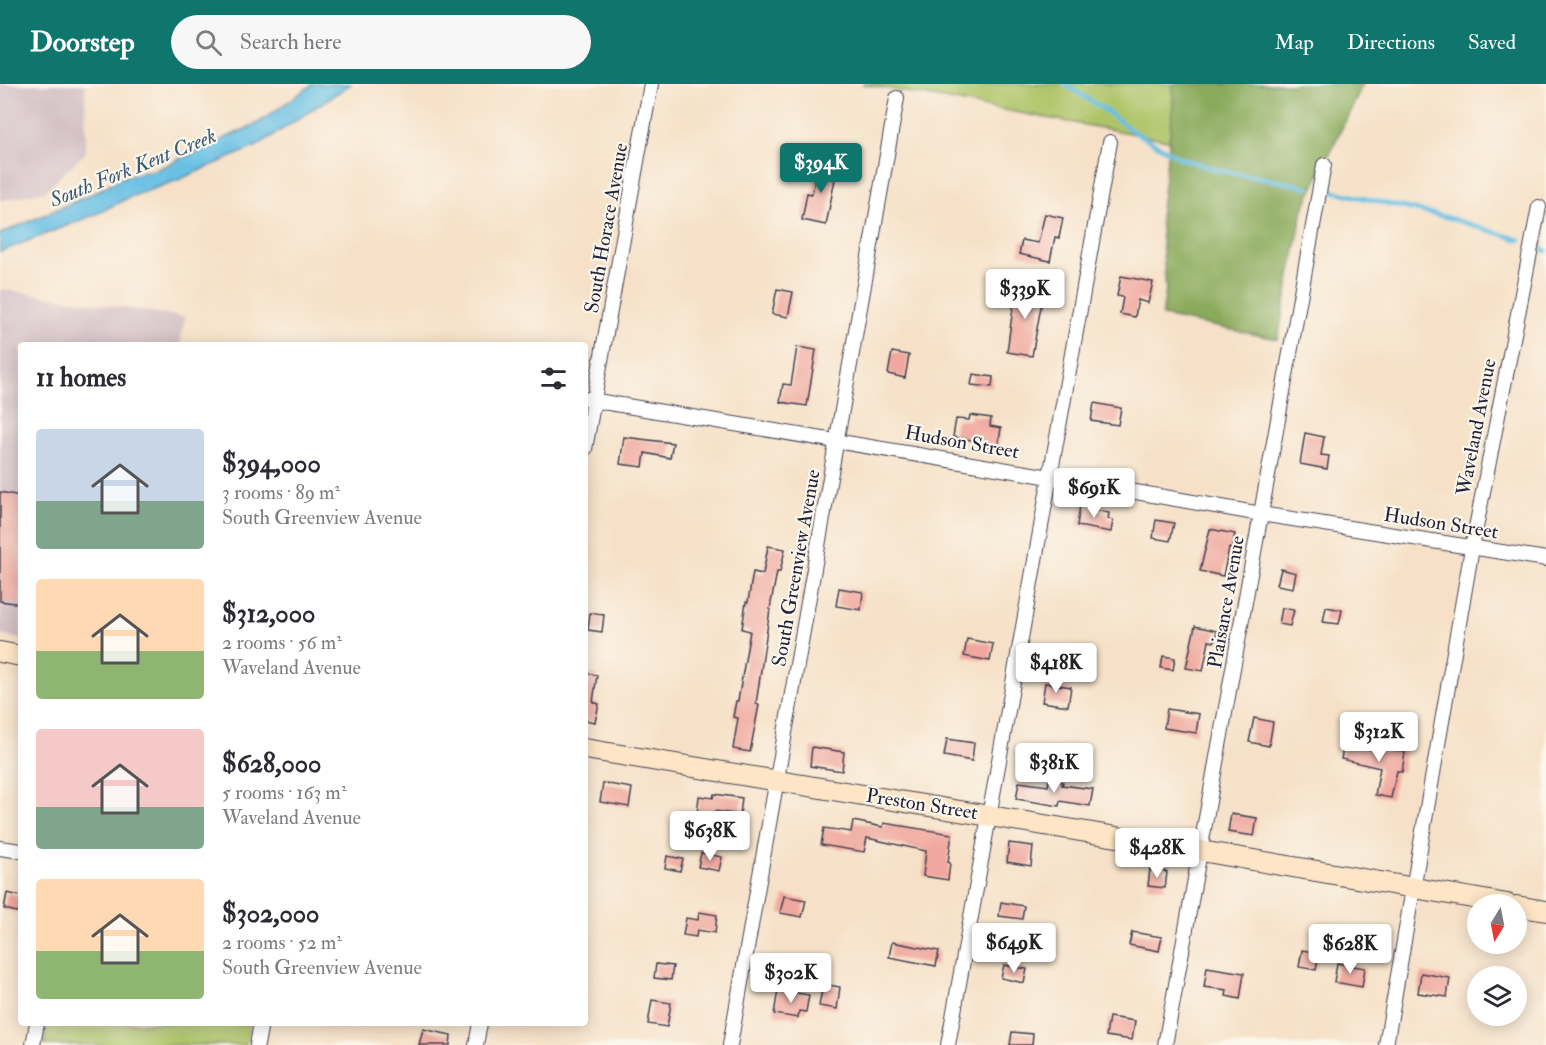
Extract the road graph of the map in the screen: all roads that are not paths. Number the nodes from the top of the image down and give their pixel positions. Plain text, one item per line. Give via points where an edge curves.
1 (651, 84) edge
2 (897, 98) dead end
3 (1110, 142) dead end
4 (1324, 165) dead end
5 (1539, 207) dead end
6 (590, 399) edge
7 (588, 419) edge
8 (838, 441) junction
9 (1050, 477) junction
10 (1261, 514) junction
11 (1472, 548) junction
12 (1546, 559) edge
13 (0, 652) edge
14 (18, 655) edge
15 (588, 749) edge
16 (778, 781) junction
17 (990, 815) junction
18 (0, 848) edge
19 (1201, 850) junction
20 (18, 851) edge
21 (1414, 889) junction
22 (1467, 898) edge
23 (1527, 908) edge
24 (1546, 911) edge
25 (36, 1026) edge
26 (261, 1026) edge
27 (479, 1026) edge
28 (33, 1045) edge
29 (258, 1045) edge
30 (476, 1045) edge
31 (730, 1045) edge
32 (948, 1045) edge
33 (1166, 1045) edge
34 (1386, 1045) edge

1 - 6 street, South Horace Avenue
2 - 8 street, South Greenview Avenue
3 - 9 street
4 - 10 street, Plaisance Avenue
5 - 11 street, Waveland Avenue
6 - 7 street, South Horace Avenue
6 - 8 street, Hudson Street
8 - 9 street, Hudson Street
8 - 16 street, South Greenview Avenue
9 - 10 street, Hudson Street
9 - 17 street
10 - 11 street, Hudson Street
10 - 19 street, Plaisance Avenue
11 - 12 street, Hudson Street
11 - 21 street, Waveland Avenue
13 - 14 street
15 - 16 street, Preston Street
16 - 17 street, Preston Street
16 - 31 street, South Greenview Avenue
17 - 19 street, Preston Street
17 - 32 street
18 - 20 street
19 - 21 street, Preston Street
19 - 33 street, Plaisance Avenue
21 - 22 street, Preston Street
21 - 34 street, Waveland Avenue
23 - 24 street
25 - 28 street
26 - 29 street
27 - 30 street

